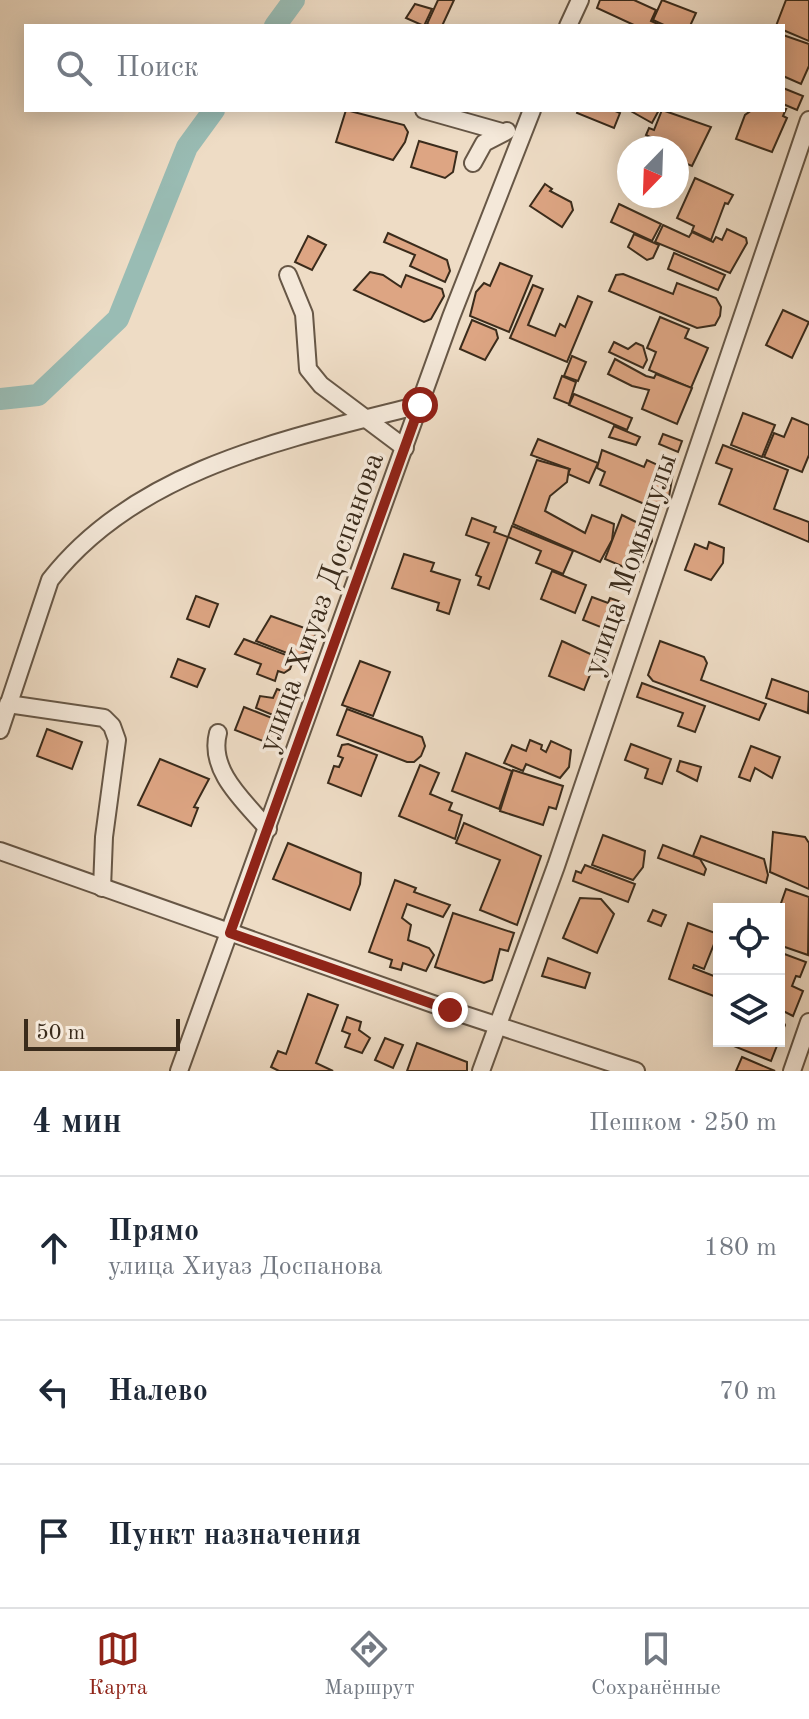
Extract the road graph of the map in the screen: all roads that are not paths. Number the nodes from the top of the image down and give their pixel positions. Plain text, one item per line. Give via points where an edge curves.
1 (580, 0) edge
2 (569, 24) edge
3 (431, 112) edge
4 (530, 112) edge
5 (809, 120) edge
6 (524, 128) junction
7 (502, 132) junction
8 (473, 163) dead end
9 (288, 275) dead end
10 (420, 405) junction
11 (369, 418) junction
12 (405, 448) junction
13 (8, 704) junction
14 (0, 730) edge
15 (218, 733) dead end
16 (268, 829) junction
17 (0, 851) edge
18 (102, 888) junction
19 (230, 933) junction
20 (809, 1022) edge
21 (497, 1025) junction
22 (179, 1071) edge
23 (481, 1071) edge
24 (636, 1071) edge
25 (792, 1071) edge

1 - 2 street
3 - 7 street
4 - 6 street, улица Хиуаз Доспанова
5 - 21 street, улица Момышулы
6 - 7 street
6 - 10 street, улица Хиуаз Доспанова
7 - 8 street via 484,143
9 - 11 street via 304,314 308,369 321,385
10 - 11 street
10 - 12 street, улица Хиуаз Доспанова
11 - 12 street
11 - 13 street via 206,467 153,493 106,525 50,580
12 - 16 street, улица Хиуаз Доспанова
13 - 14 street
13 - 18 street via 104,718 112,726 117,740
15 - 16 street via 219,766
16 - 19 street, улица Хиуаз Доспанова
17 - 18 street
18 - 19 street
19 - 21 street
19 - 22 street, улица Хиуаз Доспанова
20 - 25 street
21 - 23 street, улица Момышулы
21 - 24 street

